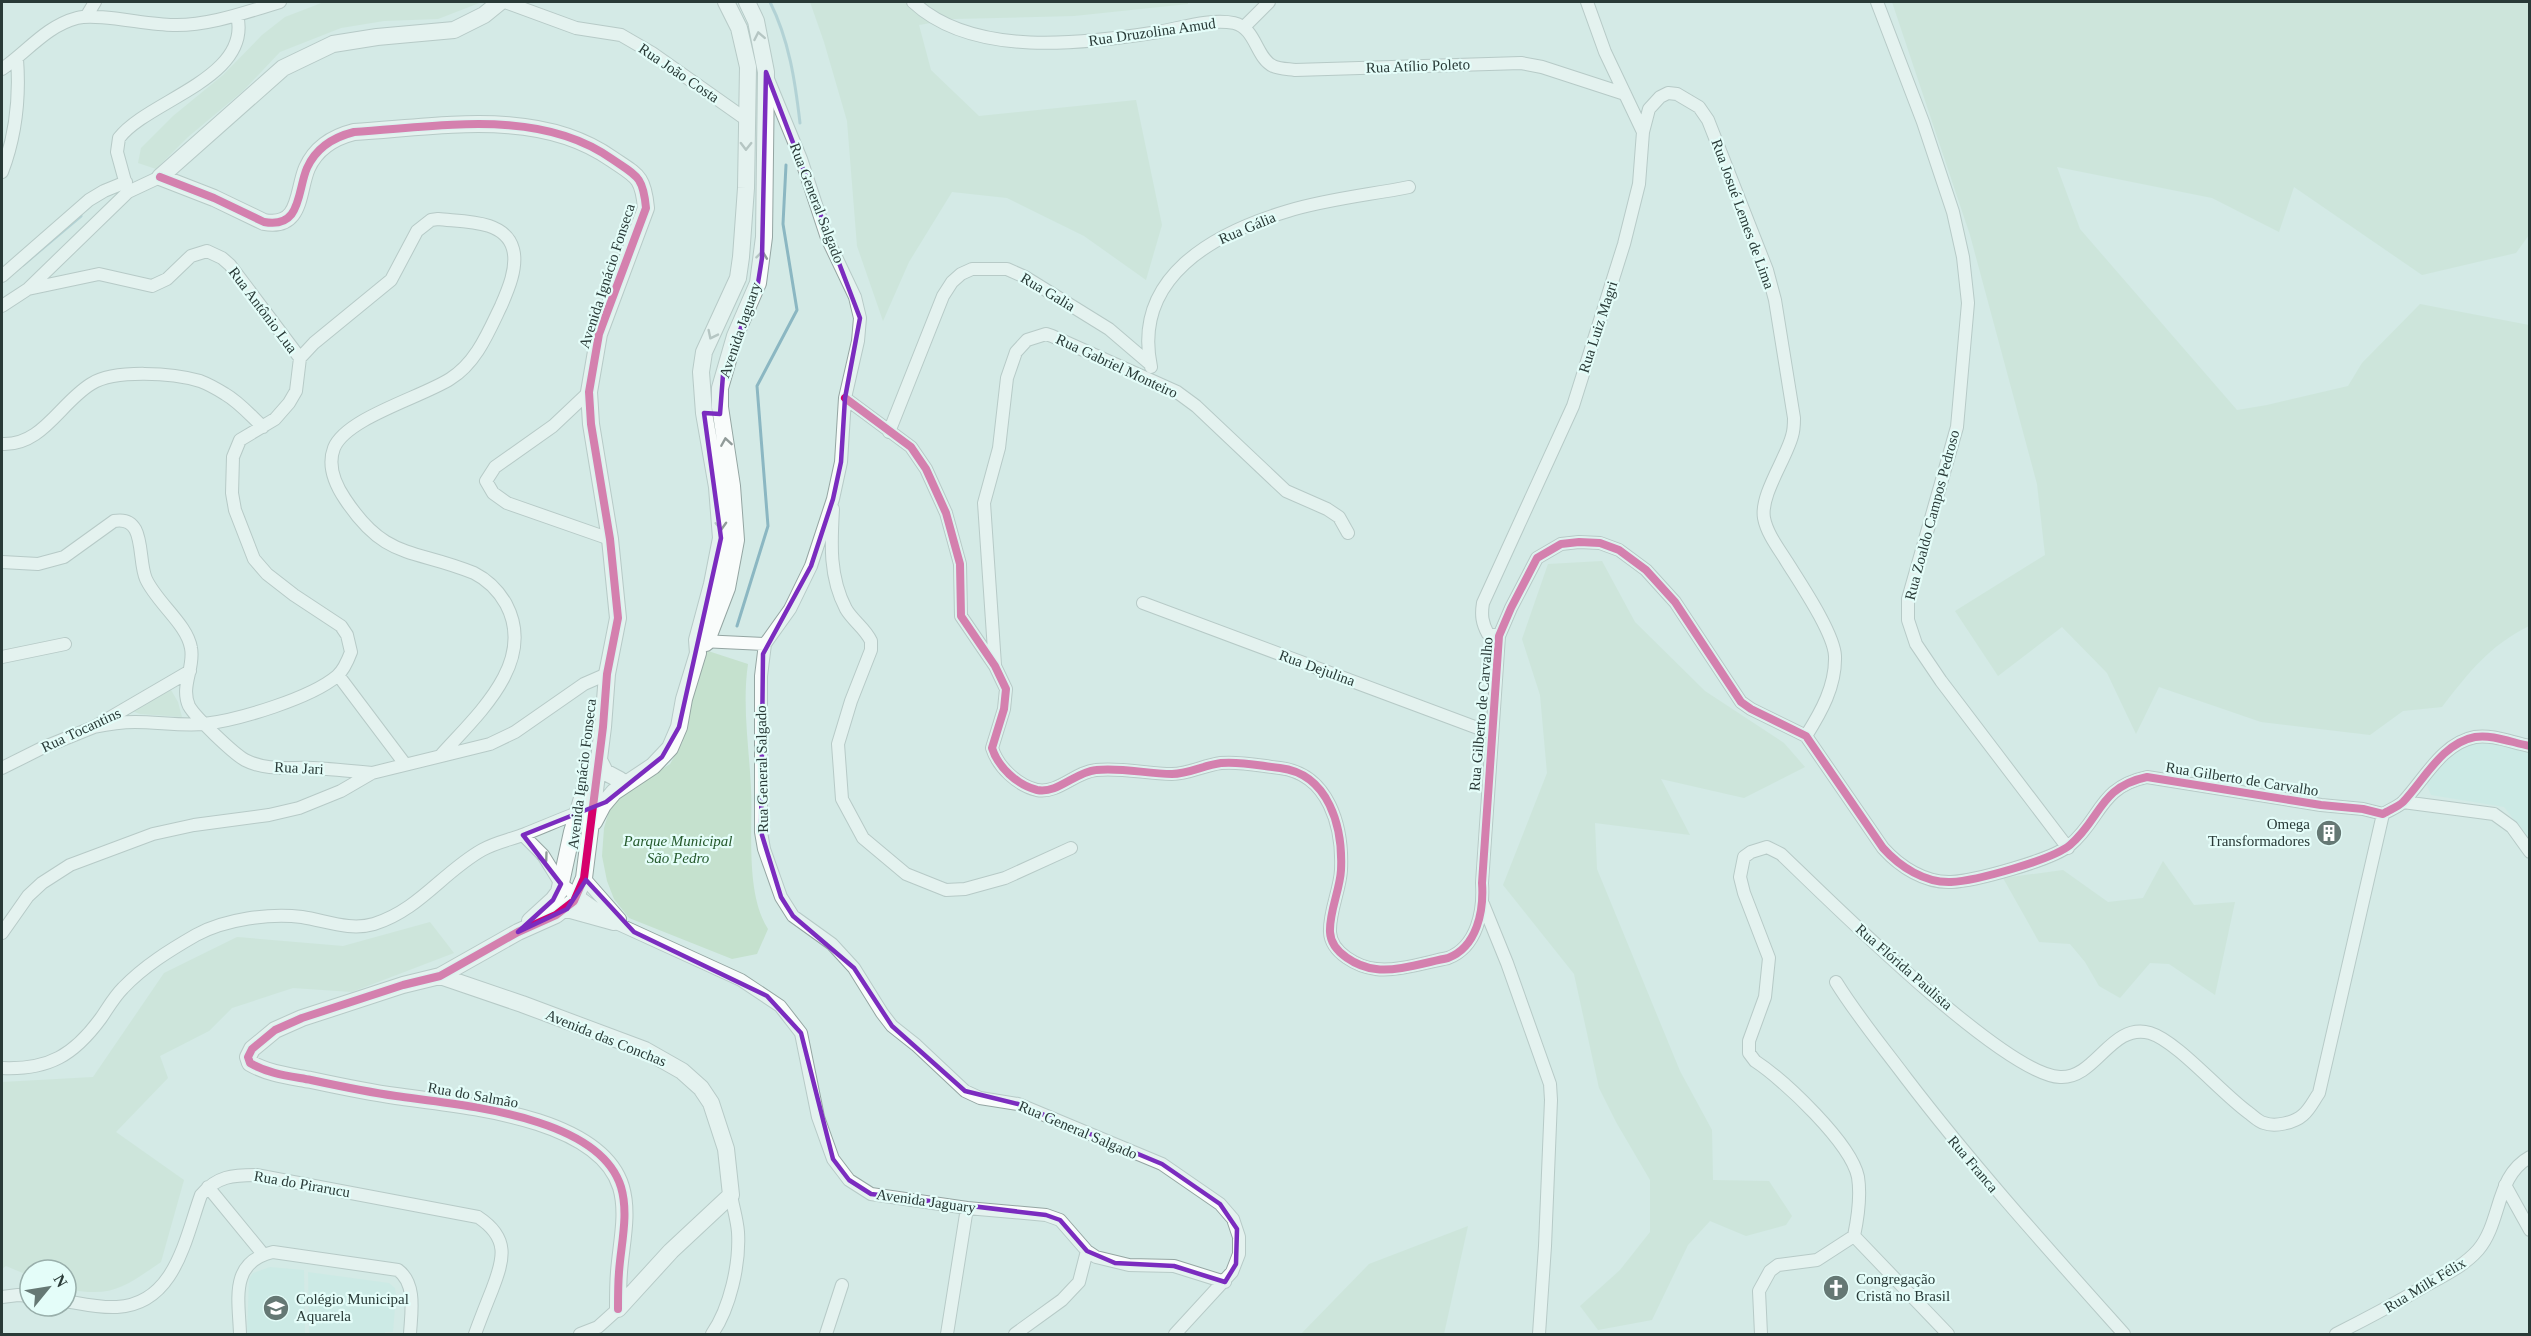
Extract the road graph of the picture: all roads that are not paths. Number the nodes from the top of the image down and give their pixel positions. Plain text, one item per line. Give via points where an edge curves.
1 (95, 2) edge
2 (280, 2) edge
3 (502, 2) edge
4 (726, 2) edge
5 (747, 2) edge
6 (913, 2) edge
7 (1269, 2) edge
8 (1587, 2) edge
9 (1877, 2) edge
10 (237, 15) junction
11 (86, 17) junction
12 (1244, 27) junction
13 (16, 59) junction
14 (2, 69) edge
15 (766, 72) junction
16 (1625, 94) junction
17 (747, 120) junction
18 (1643, 132) junction
19 (2, 172) edge
20 (160, 177) junction
21 (127, 187) junction
22 (1409, 187) dead end
23 (2, 276) edge
24 (28, 289) junction
25 (2, 306) edge
26 (300, 358) junction
27 (1150, 364) junction
28 (1155, 383) junction
29 (589, 392) junction
30 (844, 398) junction
31 (704, 414) junction
32 (721, 414) junction
33 (263, 427) junction
34 (889, 432) junction
35 (2, 444) edge
36 (833, 499) junction
37 (1348, 533) dead end
38 (610, 539) junction
39 (2, 562) edge
40 (1143, 603) dead end
41 (1499, 636) junction
42 (65, 644) dead end
43 (765, 644) junction
44 (701, 645) junction
45 (2, 657) edge
46 (995, 666) junction
47 (190, 671) junction
48 (607, 674) junction
49 (338, 675) junction
50 (205, 724) junction
51 (94, 727) junction
52 (603, 727) junction
53 (1491, 733) junction
54 (1806, 736) junction
55 (2529, 746) edge
56 (442, 754) junction
57 (599, 760) junction
58 (405, 764) junction
59 (2, 768) edge
60 (372, 773) junction
61 (642, 773) junction
62 (620, 780) junction
63 (2403, 802) junction
64 (586, 804) junction
65 (2383, 814) junction
66 (572, 832) junction
67 (523, 835) junction
68 (589, 836) junction
69 (1071, 848) dead end
70 (2068, 848) junction
71 (2529, 852) edge
72 (584, 878) junction
73 (561, 884) junction
74 (578, 895) junction
75 (1483, 904) junction
76 (567, 909) junction
77 (614, 922) junction
78 (518, 932) junction
79 (634, 932) junction
80 (2, 933) edge
81 (440, 976) junction
82 (1836, 982) dead end
83 (2, 1068) edge
84 (2529, 1156) edge
85 (2505, 1185) junction
86 (208, 1187) junction
87 (731, 1195) junction
88 (967, 1208) junction
89 (2529, 1230) edge
90 (1854, 1236) junction
91 (1086, 1251) junction
92 (263, 1254) junction
93 (1225, 1282) junction
94 (843, 1285) dead end
95 (18, 1294) edge
96 (2, 1297) edge
97 (78, 1302) edge
98 (618, 1309) junction
99 (596, 1331) edge
100 (240, 1335) edge
101 (410, 1335) edge
102 (475, 1335) edge
103 (580, 1335) edge
104 (712, 1335) edge
105 (825, 1335) edge
106 (947, 1335) edge
107 (1015, 1335) edge
108 (1175, 1335) edge
109 (1539, 1335) edge
110 (1761, 1335) edge
111 (1948, 1335) edge
112 (2124, 1335) edge
113 (2336, 1335) edge

1 - 11 street
2 - 10 street
3 - 17 street, Rua João Costa via 576,28 621,35
3 - 20 street via 454,30 356,40 312,53 283,68
4 - 17 street, Avenida Jaguary via 739,28 748,67
15 -> 5 street, Avenida Jaguary via 756,21
6 - 12 street, Rua Druzolina Amud via 969,34 1003,40 1103,41 1209,23
7 - 12 street
8 - 16 street, Rua Luiz Magri
9 - 70 street, Rua Zoaldo Campos Pedroso via 1953,212 1968,303 1957,427 1908,599 1908,620 1916,644 1941,681
10 - 11 street via 176,26
10 - 21 street via 237,42 223,62 209,76 119,138 117,152
11 - 13 street via 52,29
12 - 16 street, Rua Atílio Poleto via 1269,64 1277,68 1521,63
13 - 14 street
13 - 19 street via 16,114
15 - 30 street, Rua General Salgado via 827,238 855,297 860,318 858,341
32 -> 15 street, Avenida Jaguary via 723,375 758,283 762,258
16 - 18 street, Rua Luiz Magri
17 -> 31 street, Avenida Jaguary via 738,278 704,352
18 - 41 street, Rua Luiz Magri via 1639,184 1624,244 1573,406 1483,603 1484,626 1488,634
18 - 54 street, Rua Josué Lemes de Lima via 1653,103 1668,93 1699,107 1708,120 1767,270 1794,418 1792,435 1765,503 1764,520 1816,611 1835,654 1825,702
20 - 21 street
20 - 29 street, Avenida Ignácio Fonseca via 272,224 287,219 293,212 307,169 320,150 347,133 492,123 581,140 638,177 644,187 646,208 599,334
21 - 23 street via 104,190 89,200
21 - 24 street
22 - 27 street, Rua Gália via 1289,210 1234,231 1203,249 1175,273 1153,306 1147,328
24 - 25 street
24 - 26 street, Rua Antônio Lua via 99,274 152,286 167,279 191,256 207,251 230,265
26 - 33 street via 296,391 289,404
26 - 56 street via 391,280 417,231 431,220 487,225 499,230 513,247 508,290 473,358 451,379 364,420 342,436 334,447 332,460 331,470 338,488 375,536 409,554 488,581 513,618 514,655 505,678
27 - 28 street, Rua Gália
27 - 34 street, Rua Galia via 1109,329 1025,277 1007,269 972,269 952,282 943,296
28 - 37 street, Rua Gabriel Monteiro via 1196,406 1286,491 1339,517
28 - 46 street, Rua Gabriel Monteiro via 1046,334 1027,340 1016,352 1007,378 999,448 984,503
29 - 38 street, Avenida Ignácio Fonseca
29 - 38 street via 553,426 495,467 486,481 493,493 507,503
30 - 34 street, Rua Gilberto de Carvalho
30 - 36 street, Rua General Salgado via 841,462
31 - 32 street
31 -> 44 street, Avenida Jaguary via 721,538
44 -> 32 street, Avenida Jaguary via 727,588 736,540
33 - 35 street via 226,394 200,381 123,373 90,384 32,436
33 - 49 street via 240,440 233,457 235,510 258,564 294,595 333,619 347,635 351,652
34 - 46 street, Rua Gilberto de Carvalho via 911,447 934,487 960,564 961,616
36 - 43 street, Rua General Salgado via 811,566 790,609
36 - 69 street via 833,572 846,608 872,641 838,744 842,799 863,838 906,874 946,890 1005,878
38 - 48 street, Avenida Ignácio Fonseca via 618,618
39 - 47 street, Rua Jari via 49,562 64,557 114,521 129,521 137,532 146,579 189,640
40 - 53 street, Rua Dejulina
41 - 53 street, Rua Gilberto de Carvalho
41 - 54 street, Rua Gilberto de Carvalho via 1537,558 1562,544 1600,543 1619,550 1661,585 1741,702
42 - 45 street
43 - 44 street
43 - 93 street, Rua General Salgado via 761,676 761,832 781,897 793,916 832,944 855,968 892,1026 965,1091 980,1098 1018,1104 1162,1164 1220,1204 1233,1218 1239,1237 1236,1264
44 - 61 street, Avenida Jaguary via 670,748
46 - 75 street, Rua Gilberto de Carvalho via 1006,695 992,748 1000,764 1029,788 1046,791 1094,770 1172,774 1230,762 1288,769 1316,785 1333,809 1341,869 1330,932 1338,951 1350,959 1377,969 1458,954 1471,940
47 - 50 street, Rua Jari via 190,707
47 - 51 street, Rua Tocantins
48 - 52 street, Avenida Ignácio Fonseca
48 - 56 street via 584,684 502,739
49 - 50 street via 282,702
49 - 58 street
50 - 51 street via 137,722
50 - 60 street, Rua Jari via 238,755 258,765
51 - 59 street, Rua Tocantins
52 - 57 street, Avenida Ignácio Fonseca
52 - 64 street, Avenida Ignácio Fonseca via 588,775
53 - 75 street, Rua Gilberto de Carvalho
54 - 70 street, Rua Gilberto de Carvalho via 1883,848 1914,872 1951,882 2024,865
55 - 63 street via 2475,737 2460,742
56 - 58 street
57 - 62 street via 604,772
57 - 64 street, Avenida Ignácio Fonseca
58 - 60 street
60 - 80 street via 299,808 153,834 70,865 28,896
61 - 62 street
61 - 68 street, Avenida Jaguary via 609,798
62 - 64 street
63 - 65 street
63 - 71 street via 2494,814 2512,827
64 - 66 street, Avenida Ignácio Fonseca
64 - 67 street
64 - 68 street, Avenida Ignácio Fonseca
65 - 70 street, Rua Gilberto de Carvalho via 2147,777 2126,783 2112,793
65 - 90 street, Rua Flórida Paulista via 2322,1085 2302,1116 2278,1124 2264,1123 2241,1107 2168,1043 2150,1034 2134,1032 2115,1041 2079,1074 2069,1077 2049,1076 2029,1067 1946,1005 1781,854 1767,847 1744,857 1742,885 1769,958 1765,997 1749,1041 1749,1053 1806,1104 1852,1162 1858,1185
66 - 68 street
66 - 73 street, Avenida Ignácio Fonseca
67 -> 73 street via 543,855
67 - 83 street via 481,851 410,908 372,924 347,926 300,917 235,920 218,925 162,956 133,978 72,1050 31,1068
68 - 72 street, Avenida Ignácio Fonseca
72 - 74 street, Avenida Ignácio Fonseca
72 - 79 street
73 - 74 street, Avenida Jaguary
73 - 78 street via 553,900
74 - 76 street, Avenida Ignácio Fonseca
74 - 77 street, Avenida Jaguary
75 - 109 street via 1550,1084
76 - 77 street
76 - 78 street
77 - 79 street, Avenida Jaguary
78 - 81 street
79 - 88 street, Avenida Jaguary via 741,980 774,1001 792,1019 805,1046 828,1148 849,1180 871,1194
81 - 87 street, Avenida das Conchas via 645,1050 682,1071 711,1103 726,1149
81 - 98 street, Rua do Salmão via 302,1018 265,1038 252,1049 248,1060 269,1072 502,1112 547,1125 589,1146 617,1175 623,1196
82 - 112 street, Rua Franca via 1943,1128
84 - 85 street, Rua Milk Félix via 2519,1162
85 - 89 street
85 - 113 street, Rua Milk Félix via 2476,1253 2451,1272
86 - 92 street
86 - 97 street via 201,1195 172,1274 158,1290 145,1300 119,1307
86 - 102 street, Rua do Pirarucu via 232,1175 256,1175 478,1217 496,1233 503,1256
87 - 98 street via 671,1251
87 - 104 street via 738,1232 734,1271 723,1313
88 - 91 street, Avenida Jaguary via 1046,1215 1060,1220
88 - 106 street
90 - 110 street via 1817,1260 1778,1265 1770,1271 1759,1291
90 - 111 street
91 - 93 street via 1115,1263 1174,1266
91 - 107 street via 1079,1282 1054,1307
92 - 100 street via 241,1274
92 - 101 street via 291,1254 398,1270 405,1275 411,1296
93 - 108 street, Rua General Salgado
94 - 105 street
95 - 96 street
98 - 99 street
99 - 103 street

